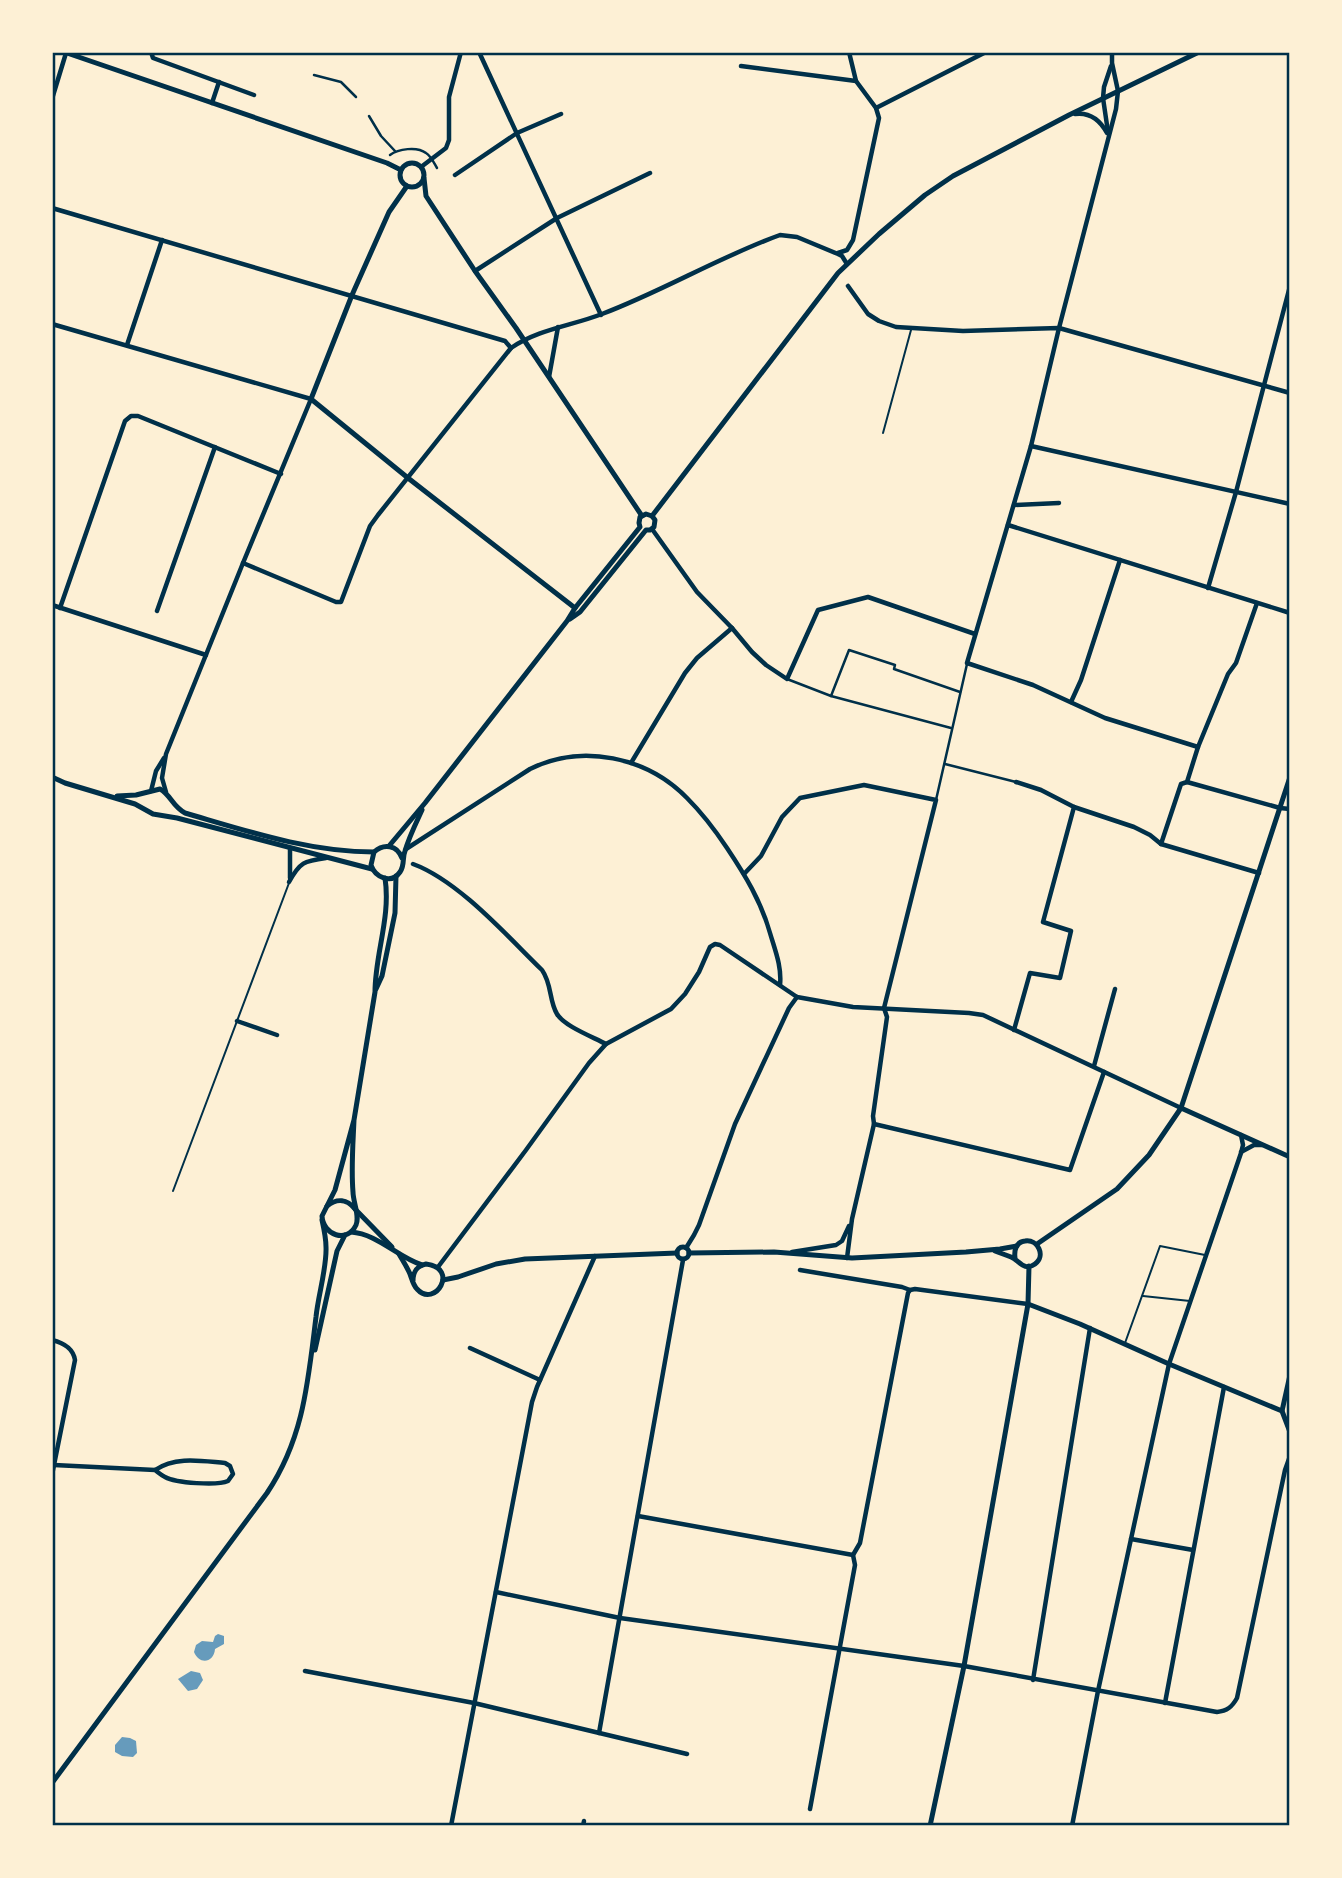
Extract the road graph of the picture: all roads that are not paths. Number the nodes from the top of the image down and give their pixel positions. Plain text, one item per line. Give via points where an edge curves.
1 (461, 52) edge
2 (479, 52) edge
3 (849, 52) edge
4 (986, 52) edge
5 (1112, 52) edge
6 (1199, 52) edge
7 (65, 53) edge
8 (151, 53) edge
9 (1112, 63) junction
10 (741, 66) dead end
11 (314, 75) dead end
12 (856, 81) junction
13 (219, 82) junction
14 (1118, 91) junction
15 (254, 95) dead end
16 (356, 97) dead end
17 (1103, 98) junction
18 (52, 99) edge
19 (212, 103) junction
20 (876, 108) junction
21 (561, 114) dead end
22 (1069, 115) junction
23 (369, 116) dead end
24 (517, 133) junction
25 (1109, 137) junction
26 (395, 151) junction
27 (390, 155) dead end
28 (432, 159) junction
29 (421, 167) junction
30 (437, 168) dead end
31 (401, 170) junction
32 (650, 173) dead end
33 (455, 175) dead end
34 (424, 178) junction
35 (407, 186) junction
36 (52, 208) edge
37 (557, 218) junction
38 (162, 240) junction
39 (838, 254) junction
40 (847, 264) junction
41 (475, 271) junction
42 (848, 286) dead end
43 (1290, 286) edge
44 (352, 295) junction
45 (601, 314) junction
46 (52, 324) edge
47 (559, 326) junction
48 (1059, 328) junction
49 (911, 329) junction
50 (523, 341) junction
51 (127, 346) junction
52 (511, 348) junction
53 (549, 378) junction
54 (1264, 386) junction
55 (1290, 393) edge
56 (311, 399) junction
57 (883, 433) dead end
58 (1031, 446) junction
59 (215, 447) junction
60 (281, 474) junction
61 (408, 478) junction
62 (1236, 492) junction
63 (1059, 503) dead end
64 (1290, 504) edge
65 (1014, 505) junction
66 (642, 516) junction
67 (652, 516) junction
68 (1008, 525) junction
69 (646, 529) junction
70 (1120, 560) junction
71 (243, 563) junction
72 (1208, 588) junction
73 (1257, 603) junction
74 (52, 606) edge
75 (60, 608) junction
76 (575, 608) junction
77 (157, 611) dead end
78 (1290, 613) edge
79 (568, 621) junction
80 (732, 628) junction
81 (975, 634) junction
82 (206, 655) junction
83 (967, 663) junction
84 (787, 679) junction
85 (960, 692) junction
86 (831, 696) junction
87 (1071, 702) junction
88 (951, 728) junction
89 (1198, 747) junction
90 (166, 754) junction
91 (631, 762) junction
92 (944, 763) junction
93 (1290, 777) edge
94 (52, 780) edge
95 (1016, 782) joint
96 (1187, 782) junction
97 (150, 792) junction
98 (166, 793) junction
99 (110, 796) junction
100 (936, 800) junction
101 (170, 801) junction
102 (425, 803) junction
103 (1074, 807) junction
104 (1280, 808) junction
105 (1290, 809) edge
106 (147, 810) junction
107 (156, 815) junction
108 (1161, 845) junction
109 (389, 846) junction
110 (290, 849) junction
111 (405, 849) junction
112 (374, 852) junction
113 (327, 858) junction
114 (402, 858) junction
115 (413, 864) dead end
116 (372, 869) junction
117 (1259, 873) junction
118 (744, 874) junction
119 (396, 876) junction
120 (385, 878) junction
121 (289, 882) junction
122 (780, 985) junction
123 (1115, 989) dead end
124 (375, 992) junction
125 (797, 997) junction
126 (884, 1008) junction
127 (237, 1021) junction
128 (1014, 1030) junction
129 (276, 1035) dead end
130 (606, 1044) junction
131 (1094, 1066) junction
132 (1104, 1072) junction
133 (1181, 1108) junction
134 (354, 1120) junction
135 (874, 1124) junction
136 (1241, 1135) junction
137 (1263, 1145) junction
138 (1241, 1153) junction
139 (1290, 1157) edge
140 (173, 1191) dead end
141 (326, 1207) junction
142 (355, 1209) junction
143 (852, 1219) junction
144 (322, 1220) junction
145 (348, 1233) junction
146 (1037, 1244) junction
147 (1017, 1246) junction
148 (688, 1250) junction
149 (992, 1250) junction
150 (787, 1252) junction
151 (398, 1253) junction
152 (677, 1253) junction
153 (1206, 1255) junction
154 (595, 1256) junction
155 (847, 1258) junction
156 (1015, 1258) junction
157 (683, 1260) junction
158 (422, 1265) junction
159 (1029, 1266) junction
160 (438, 1267) junction
161 (800, 1270) dead end
162 (412, 1280) junction
163 (443, 1280) junction
164 (910, 1290) junction
165 (1142, 1296) junction
166 (1190, 1301) junction
167 (1028, 1304) junction
168 (1090, 1328) junction
169 (52, 1340) edge
170 (1124, 1344) junction
171 (470, 1348) dead end
172 (1168, 1364) junction
173 (311, 1367) junction
174 (1290, 1375) edge
175 (540, 1380) junction
176 (1224, 1387) junction
177 (1282, 1411) junction
178 (1290, 1432) edge
179 (1290, 1456) edge
180 (54, 1465) junction
181 (155, 1470) junction
182 (52, 1475) edge
183 (638, 1517) junction
184 (1131, 1539) junction
185 (1193, 1550) junction
186 (853, 1555) junction
187 (496, 1592) junction
188 (620, 1619) junction
189 (840, 1650) junction
190 (964, 1667) junction
191 (305, 1671) dead end
192 (1034, 1679) junction
193 (1098, 1691) junction
194 (474, 1703) junction
195 (1165, 1703) junction
196 (600, 1732) junction
197 (77, 1752) junction
198 (687, 1754) dead end
199 (52, 1783) edge
200 (52, 1790) edge
201 (810, 1809) dead end
202 (452, 1825) edge
203 (930, 1825) edge
204 (1072, 1825) edge

1 - 28 street via 449,97 449,141
2 - 24 street
3 - 12 street
4 - 20 street
5 - 9 street
6 - 14 street
7 - 18 street
7 - 19 street
8 - 13 street via 153,58
9 - 14 street
9 - 17 street
10 - 12 street
11 - 16 street via 341,82
12 - 20 street
13 - 15 street
13 - 19 street
14 - 17 street
14 - 25 street
17 - 22 street
17 - 25 street
19 - 31 street
20 - 39 street via 877,130 855,231 849,248
21 - 24 street
22 - 25 street via 1092,116
22 - 40 street via 953,176
23 - 26 street
24 - 33 street
24 - 37 street
25 - 48 street
26 - 27 street
26 - 28 street via 421,150
28 - 29 street
28 - 30 street
29 - 31 street via 410,163
29 - 34 street
31 - 35 street
32 - 37 street
34 - 35 street via 419,185
34 - 41 street via 426,196
35 - 44 street via 389,212
36 - 38 street
37 - 41 street
37 - 45 street
38 - 44 street
38 - 51 street
39 - 40 street
39 - 45 street via 780,235
40 - 67 street
41 - 50 street
42 - 49 street via 868,314
43 - 54 street
44 - 52 street via 505,341
44 - 56 street
45 - 47 street
46 - 51 street
47 - 50 street
47 - 53 street
48 - 49 street
48 - 54 street
48 - 58 street
49 - 57 lane
50 - 52 street
50 - 53 street
51 - 56 street
52 - 61 street
53 - 66 street
54 - 55 street
54 - 62 street
56 - 60 street
56 - 61 street
58 - 62 street
58 - 65 street
59 - 60 street
59 - 75 street via 138,416 125,421
59 - 77 street
60 - 71 street
61 - 71 street via 370,526 341,602
61 - 76 street
62 - 64 street
62 - 72 street
63 - 65 street
65 - 68 street
66 - 67 street
66 - 69 street via 639,521
67 - 69 street via 655,522
68 - 70 street
68 - 81 street
69 - 76 street
69 - 79 street
69 - 80 street
70 - 72 street
70 - 87 street
71 - 82 street
72 - 73 street
73 - 78 street
73 - 89 street
74 - 75 street
75 - 82 street
76 - 79 street
79 - 102 street
80 - 84 street via 766,665
80 - 91 street via 691,665
81 - 83 street
81 - 84 street via 868,597 818,610
82 - 90 street
83 - 85 street
83 - 87 street
84 - 86 street
85 - 86 street via 849,650
85 - 88 street
86 - 88 street
87 - 89 street via 1105,718
88 - 92 street
89 - 96 street
90 - 97 street
90 - 98 street via 162,778
91 - 111 street via 599,755 543,762
91 - 118 street via 687,796
92 - 95 street
92 - 100 street
93 - 104 street
94 - 99 street
95 - 103 street
96 - 104 street
96 - 108 street via 1181,784
97 - 98 street via 159,789
97 - 99 street
97 - 106 street via 144,801
98 - 101 street
99 - 106 street
100 - 118 street via 864,785 800,798
100 - 126 street
101 - 107 street via 168,809
101 - 112 street via 186,813 296,844
102 - 109 street
102 - 111 street
103 - 108 street via 1134,827
103 - 128 street via 1043,922 1071,931 1060,978 1030,972
104 - 105 street
104 - 117 street
106 - 107 street
107 - 110 street
108 - 117 street
109 - 112 street
109 - 114 street
110 - 113 street
110 - 121 street
111 - 114 street
112 - 116 street
113 - 116 street
113 - 121 street via 302,863
114 - 119 street
115 - 130 street via 431,871 464,896 542,970 563,1021
116 - 120 street
117 - 133 street
118 - 122 street via 764,915 781,973
119 - 120 street
119 - 124 street via 395,913
120 - 124 street
121 - 127 lane
122 - 125 street
122 - 130 street via 715,944 671,1009
123 - 131 street
124 - 134 street
125 - 126 street
125 - 148 street via 735,1124
126 - 128 street via 970,1013
126 - 135 street via 887,1017
127 - 129 street
127 - 140 lane
128 - 131 street
130 - 160 street
131 - 132 street
132 - 133 street
132 - 135 street via 1070,1170
133 - 136 street
133 - 146 street via 1149,1155 1116,1189
134 - 141 street via 335,1191
134 - 142 street
135 - 143 street
136 - 137 street
136 - 138 street
137 - 138 street
137 - 139 street
138 - 153 street
141 - 142 street via 342,1200
141 - 144 street
142 - 145 street via 357,1221
142 - 151 street
143 - 150 street via 839,1244
143 - 155 street
144 - 145 street via 330,1232
144 - 173 street via 326,1252
145 - 151 street via 366,1234
145 - 173 street via 337,1251
146 - 147 street via 1028,1240
146 - 159 street via 1039,1260
147 - 149 street
147 - 156 street
148 - 150 street
148 - 152 street via 680,1248
148 - 157 street
149 - 155 street
149 - 156 street
150 - 155 street
151 - 158 street
151 - 162 street
152 - 154 street
152 - 157 street
153 - 165 lane via 1160,1246
153 - 166 street
154 - 163 street via 515,1260
154 - 175 street
156 - 159 street via 1020,1265
157 - 183 street
158 - 160 street
158 - 162 street
159 - 167 street
160 - 163 street
161 - 164 street
162 - 163 street via 417,1290 426,1294 439,1289
164 - 167 street
164 - 186 street via 860,1544
165 - 166 lane
165 - 170 lane
166 - 172 street
167 - 168 street
167 - 190 street
168 - 170 street
168 - 192 street
169 - 180 street via 68,1347 75,1360
170 - 172 street
171 - 175 street
172 - 176 street
172 - 184 street
173 - 197 street via 296,1433 281,1471
174 - 177 street
175 - 187 street
176 - 177 street
176 - 185 street
177 - 178 street
179 - 195 street via 1237,1698 1226,1711 1216,1712
180 - 181 street
180 - 182 street
181 - 181 street via 172,1479 220,1483 233,1474 225,1463 182,1461
183 - 186 street
183 - 188 street
184 - 185 street
184 - 193 street
185 - 195 street
186 - 189 street
187 - 188 street
187 - 194 street
188 - 189 street
188 - 196 street
189 - 190 street
189 - 201 street
190 - 192 street
190 - 203 street
191 - 194 street
192 - 193 street
193 - 195 street
193 - 204 street
194 - 196 street
194 - 202 street
196 - 198 street
197 - 199 street
197 - 200 street

